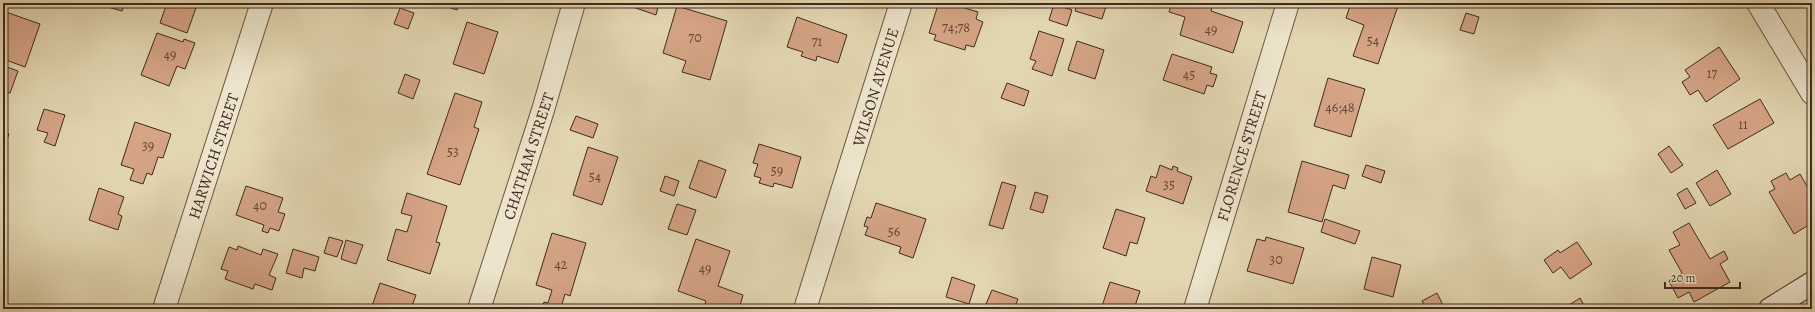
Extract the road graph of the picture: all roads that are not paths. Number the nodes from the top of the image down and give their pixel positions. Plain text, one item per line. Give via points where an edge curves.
1 (262, 3) edge
2 (574, 3) edge
3 (901, 3) edge
4 (1288, 3) edge
5 (1758, 3) edge
6 (1812, 93) edge
7 (1812, 283) edge
8 (164, 309) edge
9 (479, 309) edge
10 (805, 309) edge
11 (1195, 309) edge
12 (1770, 309) edge

1 - 8 street, HARWICH STREET
2 - 9 street, CHATHAM STREET via 543,110
3 - 10 street, WILSON AVENUE
4 - 11 street, FLORENCE STREET
5 - 6 street
7 - 12 street

